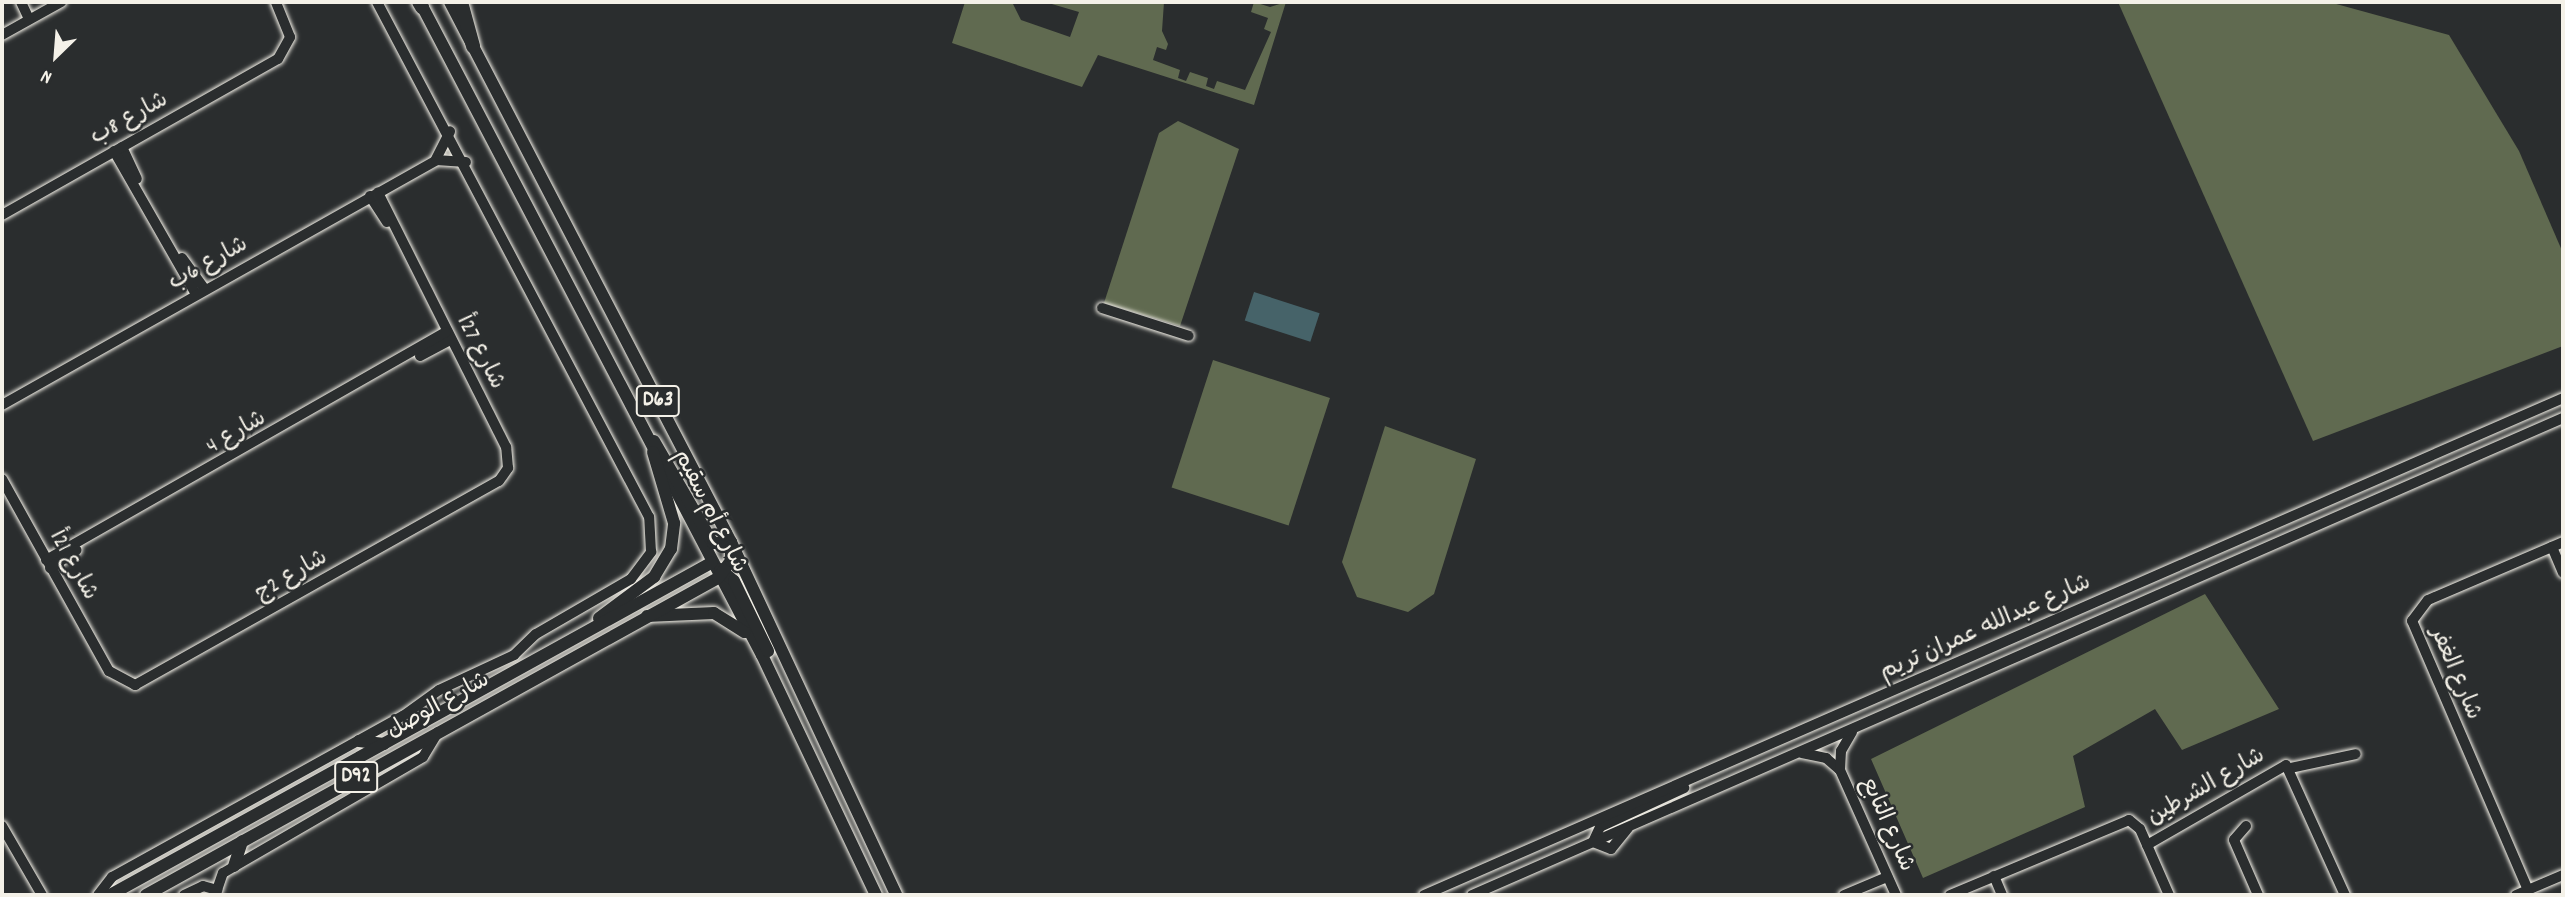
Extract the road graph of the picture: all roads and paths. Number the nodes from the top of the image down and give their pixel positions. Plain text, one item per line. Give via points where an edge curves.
1 (20, 2) edge
2 (27, 2) edge
3 (61, 2) edge
4 (276, 2) edge
5 (377, 2) edge
6 (450, 2) edge
7 (461, 2) edge
8 (420, 3) edge
9 (33, 17) junction
10 (2, 35) edge
11 (473, 46) junction
12 (450, 131) junction
13 (118, 149) junction
14 (436, 160) junction
15 (466, 162) junction
16 (374, 194) junction
17 (2, 215) edge
18 (201, 292) junction
19 (1102, 307) dead end
20 (448, 336) junction
21 (1189, 336) dead end
22 (2563, 398) edge
23 (2, 405) edge
24 (2563, 418) edge
25 (645, 431) junction
26 (653, 449) junction
27 (2, 479) edge
28 (495, 485) joint
29 (731, 542) junction
30 (2563, 542) edge
31 (2552, 547) junction
32 (710, 563) junction
33 (48, 564) junction
34 (2563, 573) edge
35 (725, 579) junction
36 (647, 616) junction
37 (584, 632) junction
38 (762, 655) junction
39 (109, 671) joint
40 (800, 695) junction
41 (1857, 728) junction
42 (438, 731) junction
43 (359, 741) junction
44 (385, 744) junction
45 (1798, 753) junction
46 (2356, 754) dead end
47 (2290, 768) junction
48 (1840, 770) junction
49 (1704, 773) junction
50 (2, 826) edge
51 (2246, 826) dead end
52 (242, 841) junction
53 (1593, 842) junction
54 (2147, 845) junction
55 (234, 866) junction
56 (2563, 875) edge
57 (1994, 876) junction
58 (1887, 877) junction
59 (2528, 890) junction
60 (218, 893) edge
61 (42, 895) edge
62 (98, 895) edge
63 (110, 895) edge
64 (146, 895) edge
65 (184, 895) edge
66 (876, 895) edge
67 (896, 895) edge
68 (1424, 895) edge
69 (1472, 895) edge
70 (1844, 895) edge
71 (1896, 895) edge
72 (1950, 895) edge
73 (2002, 895) edge
74 (2169, 895) edge
75 (2258, 895) edge
76 (2345, 895) edge
77 (2516, 895) edge

1 - 9 street
2 - 9 street
3 - 9 street
4 - 13 street, شارع 8ب via 290,31 278,58
5 - 12 street via 418,85
6 - 11 main road, شارع أم سقيم / D63
7 - 11 highway
8 - 25 main road, شارع أم سقيم / D63
9 - 10 street
11 - 29 main road, شارع أم سقيم / D63
12 - 14 street
12 - 15 street
13 - 17 street, شارع 8ب
13 - 18 street
14 - 15 street
14 - 16 street, شارع 6ب
15 - 43 street via 649,517 652,543 631,579 536,634 514,655 439,690
16 - 18 street, شارع 6ب
16 - 20 street, شارع 27أ
18 - 23 street, شارع 6ب
19 - 21 street
20 - 28 street, شارع 27أ via 508,452 506,473
20 - 33 street, شارع 4
22 - 49 street, شارع عبدالله عمران تريم
24 - 41 street, شارع عبدالله عمران تريم
25 - 26 main road, شارع أم سقيم / D63
25 - 29 main road via 670,460 713,544
26 - 32 main road, شارع أم سقيم / D63
26 - 37 main road via 674,523 671,549 654,577
27 - 33 street, شارع 21أ
28 - 39 street, شارع 2ج via 147,681 123,683
29 - 35 main road
29 - 40 main road, شارع أم سقيم / D63
30 - 31 street
31 - 34 street
31 - 59 street, شارع الغفر via 2428,600 2412,621
32 - 35 main road, شارع أم سقيم / D63
32 - 37 main road, شارع الوصل / D92
33 - 39 street, شارع 21أ
35 - 36 main road, شارع الوصل / D92
35 - 38 main road, شارع أم سقيم / D63
35 - 40 main road via 780,675
36 - 38 main road via 720,614
36 - 42 main road, شارع الوصل / D92
37 - 44 main road, شارع الوصل / D92
38 - 66 main road, شارع أم سقيم / D63
40 - 67 main road, شارع أم سقيم / D63
41 - 45 street, شارع عبدالله عمران تريم
41 - 48 street, شارع التابع via 1844,742
42 - 52 main road, شارع الوصل / D92
42 - 55 street via 424,757
43 - 44 main road
43 - 62 street via 112,877
44 - 63 main road, شارع الوصل / D92
45 - 48 street, شارع التابع via 1826,758
45 - 53 street, شارع عبدالله عمران تريم
46 - 47 street
47 - 54 street, شارع الشرطين via 2261,778
47 - 76 street, شارع الشرطين
48 - 58 street, شارع التابع
49 - 53 street via 1600,827
49 - 68 street, شارع عبدالله عمران تريم
50 - 61 street
51 - 75 street via 2234,840
52 - 55 main road
52 - 64 main road, شارع الوصل / D92
53 - 69 street, شارع عبدالله عمران تريم
54 - 57 street, شارع الشرطين via 2135,822 2123,820
54 - 74 street
55 - 60 street via 220,876
56 - 59 street
57 - 72 street, شارع الشرطين
57 - 73 street
58 - 70 street
58 - 71 street, شارع التابع
59 - 77 street
60 - 65 street via 203,886

